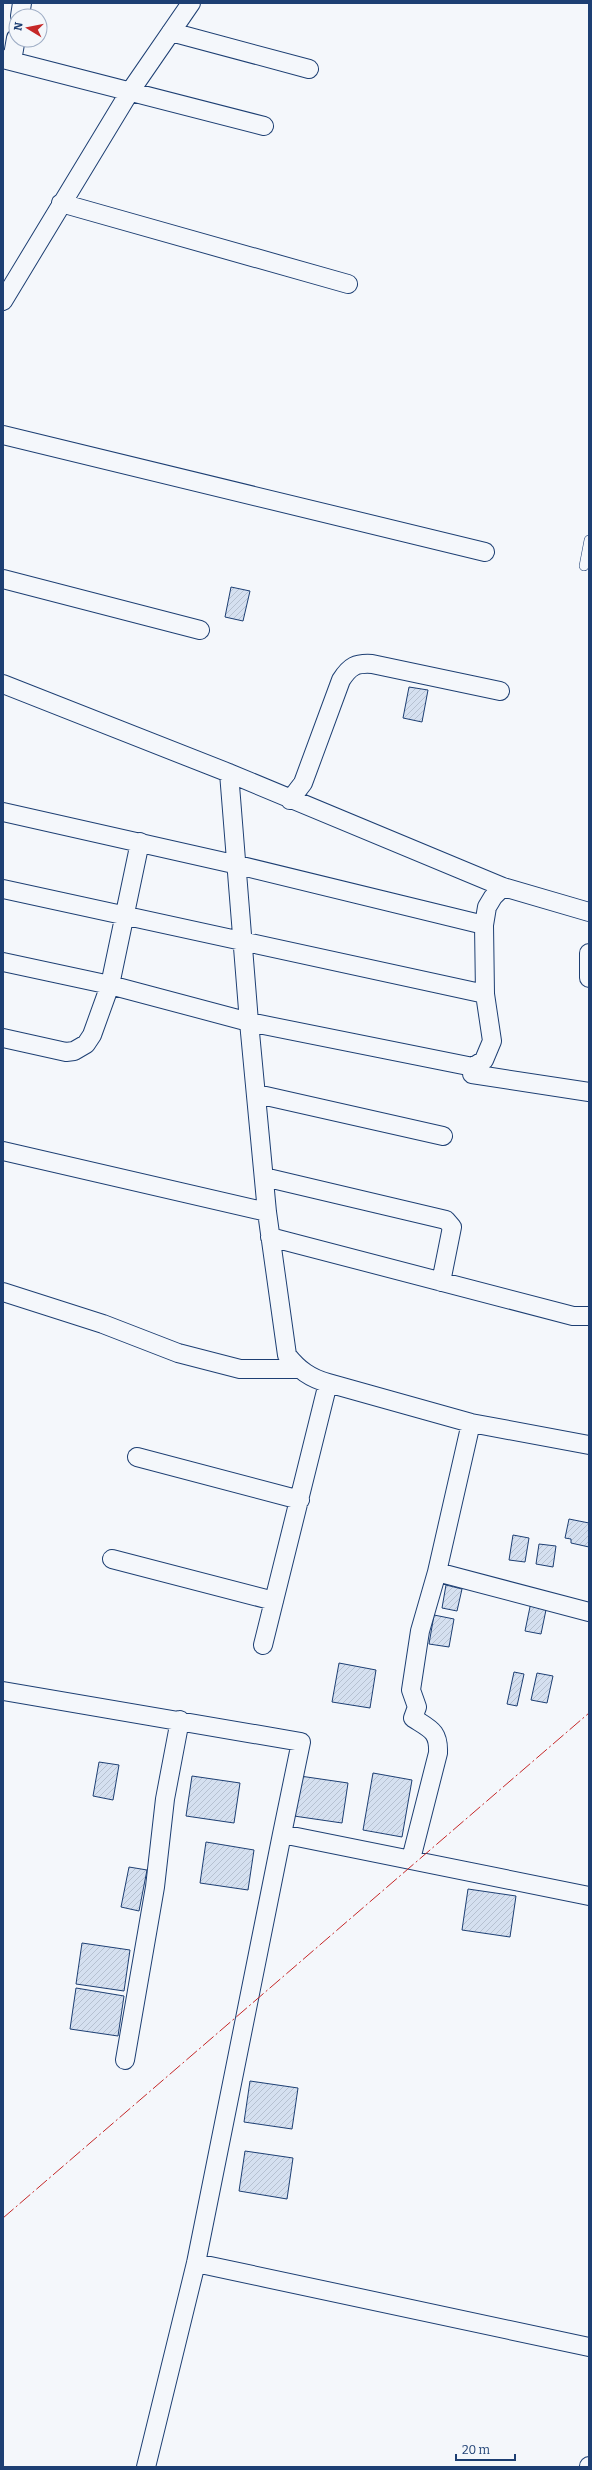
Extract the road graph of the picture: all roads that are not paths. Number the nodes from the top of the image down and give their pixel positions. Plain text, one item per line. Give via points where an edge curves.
1 (191, 3) edge
2 (171, 32) junction
3 (12, 48) edge
4 (7, 60) edge
5 (309, 69) dead end
6 (129, 93) junction
7 (264, 126) dead end
8 (61, 203) junction
9 (348, 284) dead end
10 (3, 301) edge
11 (3, 435) edge
12 (589, 540) edge
13 (485, 552) dead end
14 (584, 566) dead end
15 (3, 579) edge
16 (200, 630) dead end
17 (3, 684) edge
18 (500, 691) dead end
19 (229, 773) junction
20 (290, 800) junction
21 (3, 812) edge
22 (140, 842) junction
23 (238, 865) junction
24 (503, 887) junction
25 (3, 889) edge
26 (589, 912) edge
27 (123, 917) junction
28 (484, 925) junction
29 (244, 942) junction
30 (589, 953) edge
31 (3, 962) edge
32 (589, 978) edge
33 (110, 985) junction
34 (485, 994) junction
35 (249, 1022) junction
36 (3, 1038) edge
37 (472, 1074) dead end
38 (589, 1092) edge
39 (257, 1094) junction
40 (443, 1136) dead end
41 (3, 1151) edge
42 (264, 1177) junction
43 (267, 1212) junction
44 (270, 1237) junction
45 (441, 1282) junction
46 (3, 1292) edge
47 (589, 1316) edge
48 (298, 1369) junction
49 (328, 1383) junction
50 (471, 1423) junction
51 (589, 1445) edge
52 (137, 1457) dead end
53 (300, 1500) junction
54 (112, 1560) dead end
55 (437, 1572) junction
56 (274, 1601) junction
57 (589, 1612) edge
58 (263, 1645) dead end
59 (3, 1691) edge
60 (180, 1720) junction
61 (282, 1834) junction
62 (411, 1859) junction
63 (589, 1896) edge
64 (125, 2060) dead end
65 (196, 2263) junction
66 (589, 2347) edge
67 (146, 2467) edge

1 - 2 street
2 - 5 street
2 - 6 street
3 - 4 street
4 - 6 street
6 - 7 street
6 - 8 street
8 - 9 street
8 - 10 street
11 - 13 street
12 - 14 lane
15 - 16 street
17 - 19 street
18 - 20 street via 358,663 349,668 341,680 303,783
19 - 20 street
19 - 23 street
20 - 24 street
21 - 22 street
22 - 23 street
22 - 27 street
23 - 28 street
23 - 29 street
24 - 26 street
24 - 28 street via 487,907
25 - 27 street
27 - 29 street
27 - 33 street
28 - 34 street
29 - 34 street
29 - 35 street
30 - 32 street
31 - 33 street
33 - 35 street
33 - 36 street via 92,1035 74,1051 55,1051
34 - 35 street via 492,1041 484,1060 473,1067
35 - 39 street
37 - 38 street
39 - 40 street
39 - 42 street
41 - 43 street
42 - 43 street
42 - 45 street via 446,1220 452,1227
43 - 44 street
44 - 45 street
44 - 48 street via 287,1355
45 - 47 street via 573,1316
46 - 48 street via 103,1324 178,1353 240,1369
48 - 49 street via 312,1378
49 - 50 street
49 - 53 street
50 - 51 street
50 - 55 street
52 - 53 street
53 - 56 street
54 - 56 street
55 - 57 street
55 - 62 street via 420,1631 411,1690 417,1707 413,1718 433,1730 439,1739 438,1753
56 - 58 street
59 - 60 street
60 - 61 street via 301,1742
60 - 64 street via 165,1798 155,1887
61 - 62 street
61 - 65 street
62 - 63 street
65 - 66 street
65 - 67 street

